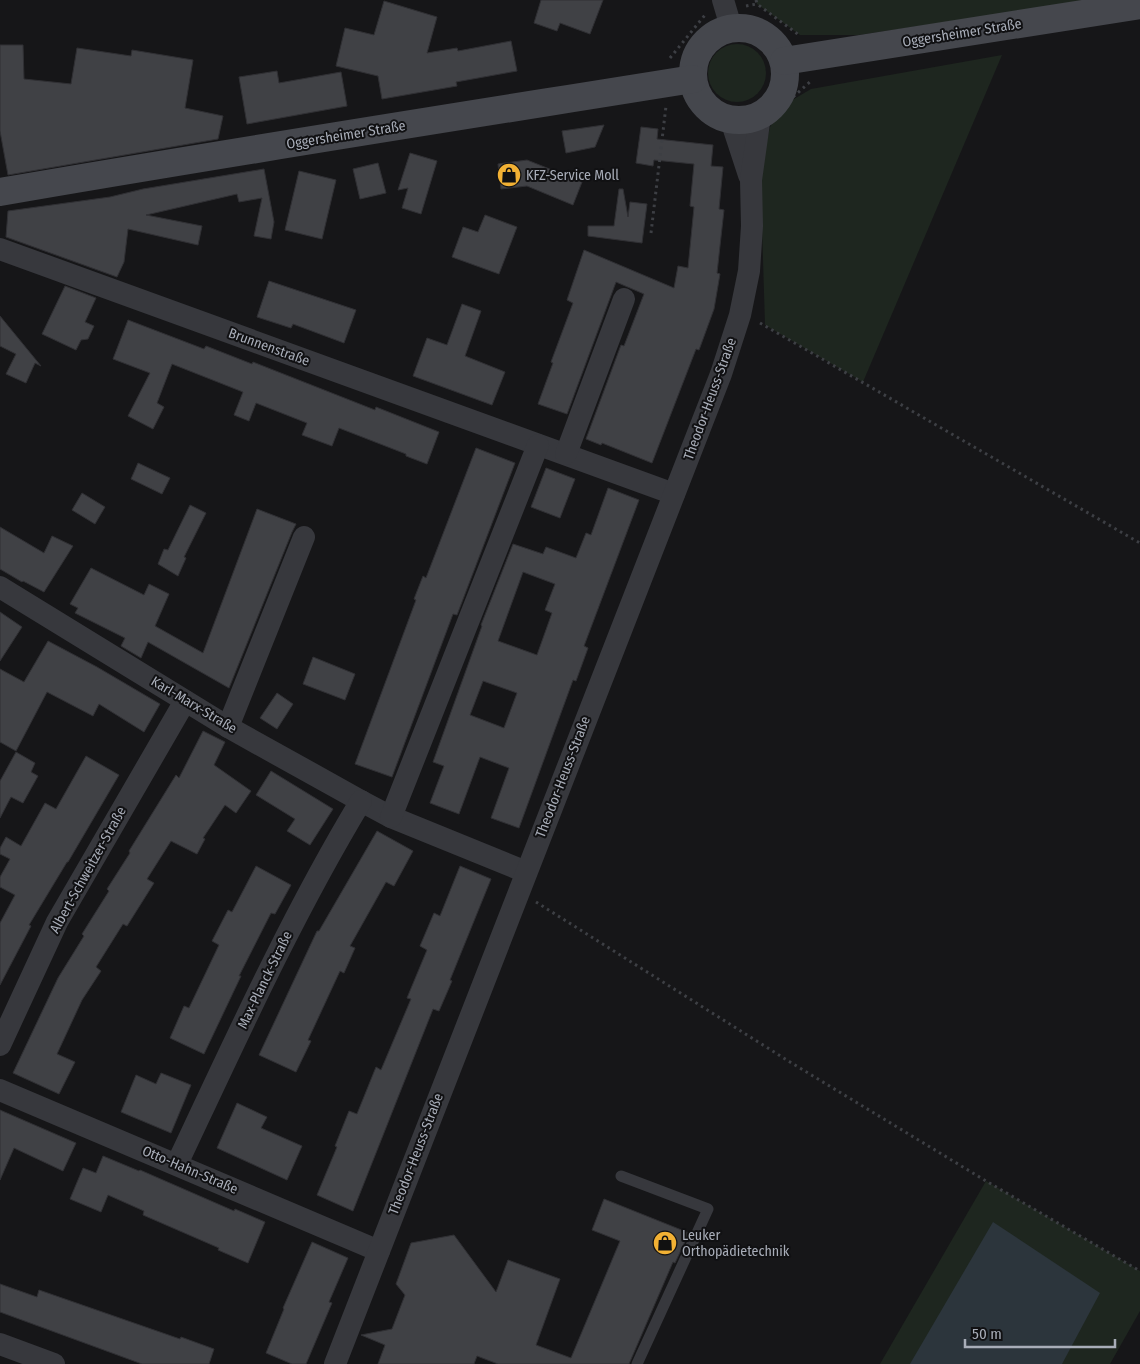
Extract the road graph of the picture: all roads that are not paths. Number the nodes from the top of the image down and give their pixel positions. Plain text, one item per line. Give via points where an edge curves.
1 (723, 0) edge
2 (1140, 6) edge
3 (731, 28) junction
4 (784, 61) junction
5 (692, 79) junction
6 (760, 116) junction
7 (731, 120) junction
8 (751, 180) junction
9 (0, 192) edge
10 (0, 249) edge
11 (624, 298) dead end
12 (538, 444) junction
13 (566, 454) junction
14 (674, 494) junction
15 (304, 537) dead end
16 (0, 587) edge
17 (185, 701) junction
18 (228, 727) junction
19 (361, 801) junction
20 (391, 817) junction
21 (526, 872) junction
22 (0, 1045) edge
23 (0, 1090) edge
24 (177, 1164) junction
25 (621, 1176) dead end
26 (379, 1251) junction
27 (0, 1344) edge
28 (54, 1364) edge
29 (335, 1364) edge
30 (637, 1364) edge

1 - 3 street
2 - 4 street, Oggersheimer Straße
3 - 4 street via 756,30 769,38
3 - 5 street via 705,41 697,52
4 - 6 street via 786,77 782,92 773,106
5 - 7 street via 705,106
5 - 9 street, Oggersheimer Straße
6 - 7 street
6 - 8 street, Theodor-Heuss-Straße
7 - 8 street, Theodor-Heuss-Straße
8 - 14 street, Theodor-Heuss-Straße via 749,271 740,315 721,374
10 - 12 street, Brunnenstraße
11 - 13 street
12 - 13 street, Brunnenstraße
12 - 20 street
13 - 14 street, Brunnenstraße
14 - 21 street, Theodor-Heuss-Straße
15 - 18 street
16 - 17 street, Karl-Marx-Straße
17 - 18 street, Karl-Marx-Straße
17 - 22 street, Albert-Schweitzer-Straße via 57,922
18 - 19 street, Karl-Marx-Straße
19 - 20 street, Karl-Marx-Straße
19 - 24 street, Max-Planck-Straße via 330,852 264,978
20 - 21 street, Karl-Marx-Straße
21 - 26 street, Theodor-Heuss-Straße
23 - 24 street, Otto-Hahn-Straße
24 - 26 street, Otto-Hahn-Straße
25 - 30 lane via 708,1209
26 - 29 street, Theodor-Heuss-Straße
27 - 28 street

